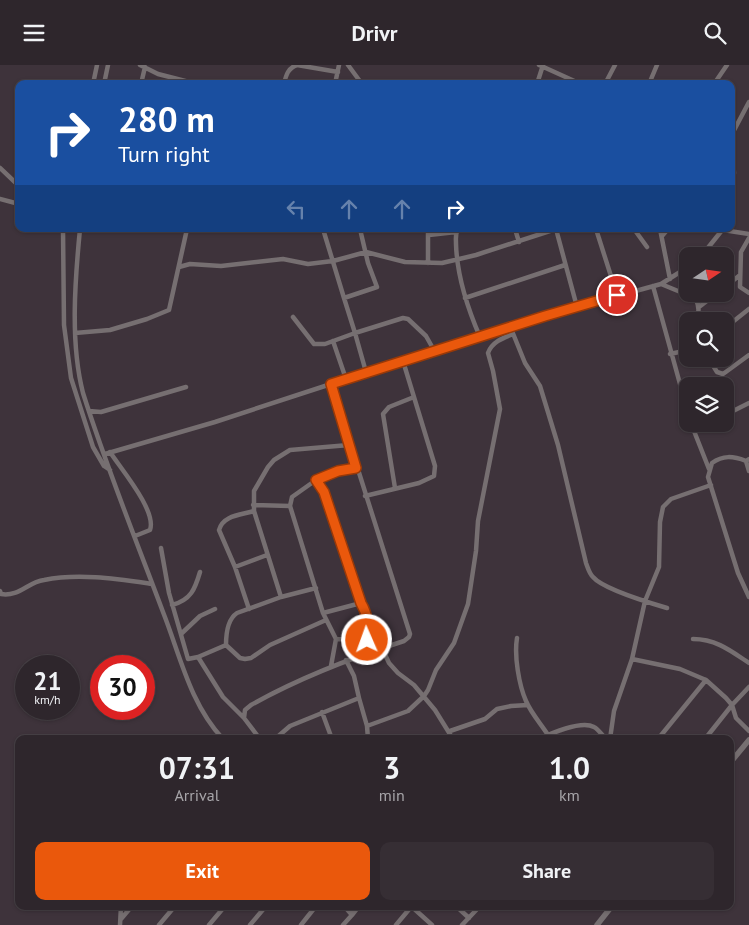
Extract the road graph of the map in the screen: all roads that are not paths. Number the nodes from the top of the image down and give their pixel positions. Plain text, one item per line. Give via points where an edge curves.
1 (97, 65) edge
2 (108, 65) edge
3 (339, 65) edge
4 (348, 65) edge
5 (542, 65) edge
6 (615, 65) edge
7 (657, 65) edge
8 (727, 65) edge
9 (142, 66) edge
10 (338, 72) junction
11 (94, 80) edge
12 (105, 80) edge
13 (140, 80) edge
14 (181, 80) edge
15 (285, 80) edge
16 (336, 80) edge
17 (359, 80) edge
18 (538, 80) edge
19 (572, 80) edge
20 (607, 80) edge
21 (651, 80) edge
22 (717, 80) edge
23 (749, 102) edge
24 (735, 128) edge
25 (0, 168) edge
26 (15, 182) edge
27 (0, 199) edge
28 (15, 203) edge
29 (63, 232) edge
30 (80, 232) edge
31 (186, 232) edge
32 (324, 232) edge
33 (361, 232) edge
34 (428, 232) edge
35 (450, 232) edge
36 (457, 232) edge
37 (516, 232) edge
38 (547, 232) edge
39 (557, 232) edge
40 (597, 232) edge
41 (636, 232) edge
42 (661, 232) edge
43 (665, 232) edge
44 (720, 232) edge
45 (734, 232) edge
46 (429, 235) junction
47 (662, 236) junction
48 (749, 236) edge
49 (519, 242) junction
50 (647, 247) dead end
51 (708, 247) edge
52 (366, 252) junction
53 (457, 259) junction
54 (333, 261) junction
55 (428, 263) junction
56 (565, 265) junction
57 (179, 267) junction
58 (679, 273) edge
59 (740, 275) junction
60 (670, 279) junction
61 (734, 280) edge
62 (661, 284) junction
63 (653, 286) junction
64 (679, 291) edge
65 (749, 293) edge
66 (617, 295) junction
67 (465, 297) junction
68 (344, 298) junction
69 (697, 303) edge
70 (704, 303) edge
71 (577, 307) junction
72 (699, 307) junction
73 (749, 309) edge
74 (698, 312) edge
75 (293, 317) dead end
76 (734, 321) edge
77 (510, 327) junction
78 (75, 333) junction
79 (355, 333) junction
80 (513, 334) junction
81 (480, 337) junction
82 (333, 341) junction
83 (435, 352) junction
84 (679, 352) edge
85 (670, 354) junction
86 (749, 355) edge
87 (403, 361) junction
88 (734, 366) edge
89 (715, 367) edge
90 (733, 367) edge
91 (366, 372) junction
92 (346, 379) junction
93 (331, 384) junction
94 (679, 384) edge
95 (186, 387) dead end
96 (414, 397) junction
97 (749, 403) edge
98 (734, 410) edge
99 (89, 411) junction
100 (694, 432) edge
101 (349, 445) junction
102 (107, 453) junction
103 (747, 460) edge
104 (356, 468) junction
105 (709, 469) junction
106 (111, 470) junction
107 (749, 471) edge
108 (316, 480) junction
109 (711, 485) junction
110 (395, 488) junction
111 (365, 496) junction
112 (253, 505) junction
113 (290, 506) junction
114 (254, 511) junction
115 (135, 536) junction
116 (161, 548) dead end
117 (267, 555) junction
118 (235, 567) junction
119 (200, 572) dead end
120 (152, 584) junction
121 (316, 588) junction
122 (0, 591) edge
123 (281, 597) junction
124 (749, 597) edge
125 (645, 601) junction
126 (361, 603) junction
127 (172, 605) junction
128 (667, 608) dead end
129 (214, 609) dead end
130 (249, 609) junction
131 (323, 613) junction
132 (326, 621) junction
133 (181, 634) junction
134 (517, 638) dead end
135 (336, 639) junction
136 (693, 639) dead end
137 (367, 640) junction
138 (226, 645) junction
139 (382, 648) junction
140 (361, 655) junction
141 (198, 657) junction
142 (188, 659) junction
143 (632, 659) junction
144 (346, 660) junction
145 (181, 661) junction
146 (749, 663) edge
147 (331, 666) junction
148 (706, 680) junction
149 (749, 687) edge
150 (424, 696) junction
151 (359, 698) junction
152 (528, 705) junction
153 (732, 705) junction
154 (322, 712) junction
155 (244, 718) junction
156 (366, 726) junction
157 (450, 731) junction
158 (749, 731) edge
159 (220, 735) edge
160 (257, 735) edge
161 (279, 735) edge
162 (331, 735) edge
163 (367, 735) edge
164 (452, 735) edge
165 (543, 735) edge
166 (549, 735) edge
167 (602, 735) edge
168 (611, 735) edge
169 (661, 735) edge
170 (708, 735) edge
171 (749, 740) edge
172 (734, 758) edge
173 (129, 910) edge
174 (172, 910) edge
175 (222, 910) edge
176 (263, 910) edge
177 (313, 910) edge
178 (348, 910) edge
179 (356, 910) edge
180 (408, 910) edge
181 (414, 910) edge
182 (460, 910) edge
183 (476, 910) edge
184 (609, 910) edge
185 (352, 915) junction
186 (469, 918) junction
187 (120, 922) edge
188 (159, 925) edge
189 (209, 925) edge
190 (250, 925) edge
191 (301, 925) edge
192 (343, 925) edge
193 (396, 925) edge
194 (432, 925) edge
195 (462, 925) edge
196 (597, 925) edge

1 - 11 street
2 - 12 street
3 - 10 street
4 - 17 street
5 - 18 street
5 - 19 street
6 - 20 street
7 - 21 street
8 - 22 street
9 - 13 street
9 - 14 street
10 - 15 street via 297,65 292,67
10 - 16 street
23 - 24 street
25 - 26 street
27 - 28 street
29 - 106 street via 64,325 71,378 93,447 104,466
30 - 78 street
31 - 57 street
32 - 54 street
33 - 52 street
34 - 46 street
35 - 46 street
36 - 53 street
37 - 49 street
38 - 49 street
39 - 56 street
40 - 66 street
41 - 50 street
42 - 47 street
43 - 47 street
44 - 51 street
45 - 48 street
46 - 55 street
47 - 60 street
48 - 59 street via 741,252
49 - 53 street
52 - 54 street
52 - 55 street via 406,262
52 - 68 street via 377,287
53 - 55 street
53 - 67 street
54 - 57 street via 308,264 283,259
54 - 68 street
56 - 67 street
56 - 71 street
57 - 78 street via 170,309 110,330
58 - 60 street
59 - 61 street
59 - 65 street via 740,287
60 - 62 street
62 - 63 street
62 - 64 street
63 - 66 street
63 - 85 street
66 - 71 street
67 - 81 street
68 - 79 street
69 - 72 street
70 - 72 street
71 - 77 street
72 - 74 street
73 - 76 street
75 - 82 street via 314,344
77 - 80 street
77 - 81 street
78 - 99 street via 78,373
79 - 82 street
79 - 83 street via 408,319 426,336
79 - 91 street
80 - 125 street via 525,363 540,386 590,574 624,594
80 - 150 street via 497,341 488,353 500,409 478,521 468,604 454,643
81 - 83 street
82 - 92 street
83 - 87 street
84 - 85 street
85 - 94 street
86 - 88 street
87 - 91 street
87 - 96 street
89 - 90 street via 723,374
91 - 92 street
92 - 93 street
93 - 101 street
93 - 102 street
95 - 99 street via 101,412
96 - 110 street via 389,407 383,415
96 - 110 street via 435,466 434,476
97 - 98 street
99 - 102 street
100 - 105 street
101 - 104 street
101 - 112 street via 290,450 282,454 263,473 254,491
102 - 106 street
102 - 115 street via 145,505 150,517 150,530
103 - 105 street via 724,457 712,463
103 - 107 street
104 - 108 street
104 - 111 street
105 - 109 street
106 - 115 street
108 - 113 street via 292,497
108 - 126 street via 324,492
109 - 124 street via 738,573
109 - 125 street via 671,499 663,507 658,567
110 - 111 street
111 - 139 street via 410,634 404,641
112 - 113 street
112 - 114 street
113 - 121 street
114 - 117 street
114 - 118 street via 226,519 220,525 219,530
115 - 120 street
116 - 127 street
117 - 118 street
117 - 123 street
118 - 130 street
119 - 127 street via 191,595
120 - 122 street via 76,577 34,582 18,593 7,595
120 - 145 street
121 - 123 street
121 - 131 street
123 - 130 street
125 - 128 street
125 - 143 street
126 - 131 street
126 - 137 street via 367,619
127 - 133 street
129 - 133 street via 200,616
130 - 138 street via 233,616 226,633
131 - 132 street
132 - 135 street
132 - 138 street via 245,659
133 - 142 street
134 - 152 street via 517,660
135 - 137 street
135 - 147 street
136 - 146 street via 711,640
137 - 140 street
138 - 141 street
139 - 140 street
139 - 150 street via 389,663
140 - 144 street
141 - 142 street
141 - 155 street via 223,697
142 - 145 street
143 - 148 street via 680,669
143 - 168 street via 614,711
144 - 147 street
144 - 151 street
145 - 159 street via 204,715
147 - 155 street via 251,705
148 - 153 street
148 - 169 street
149 - 153 street
150 - 156 street via 408,711
150 - 157 street
151 - 154 street
151 - 156 street
152 - 157 street via 497,709 485,719
152 - 165 street
153 - 158 street via 736,717
153 - 170 street
154 - 161 street via 290,726
154 - 162 street
155 - 160 street
156 - 163 street
157 - 164 street
166 - 167 street via 583,725 594,727
171 - 172 street
173 - 187 street
174 - 188 street
175 - 189 street
176 - 190 street
177 - 191 street
178 - 185 street
179 - 185 street
180 - 193 street
181 - 194 street
182 - 186 street
183 - 186 street
184 - 196 street
185 - 192 street
186 - 195 street

